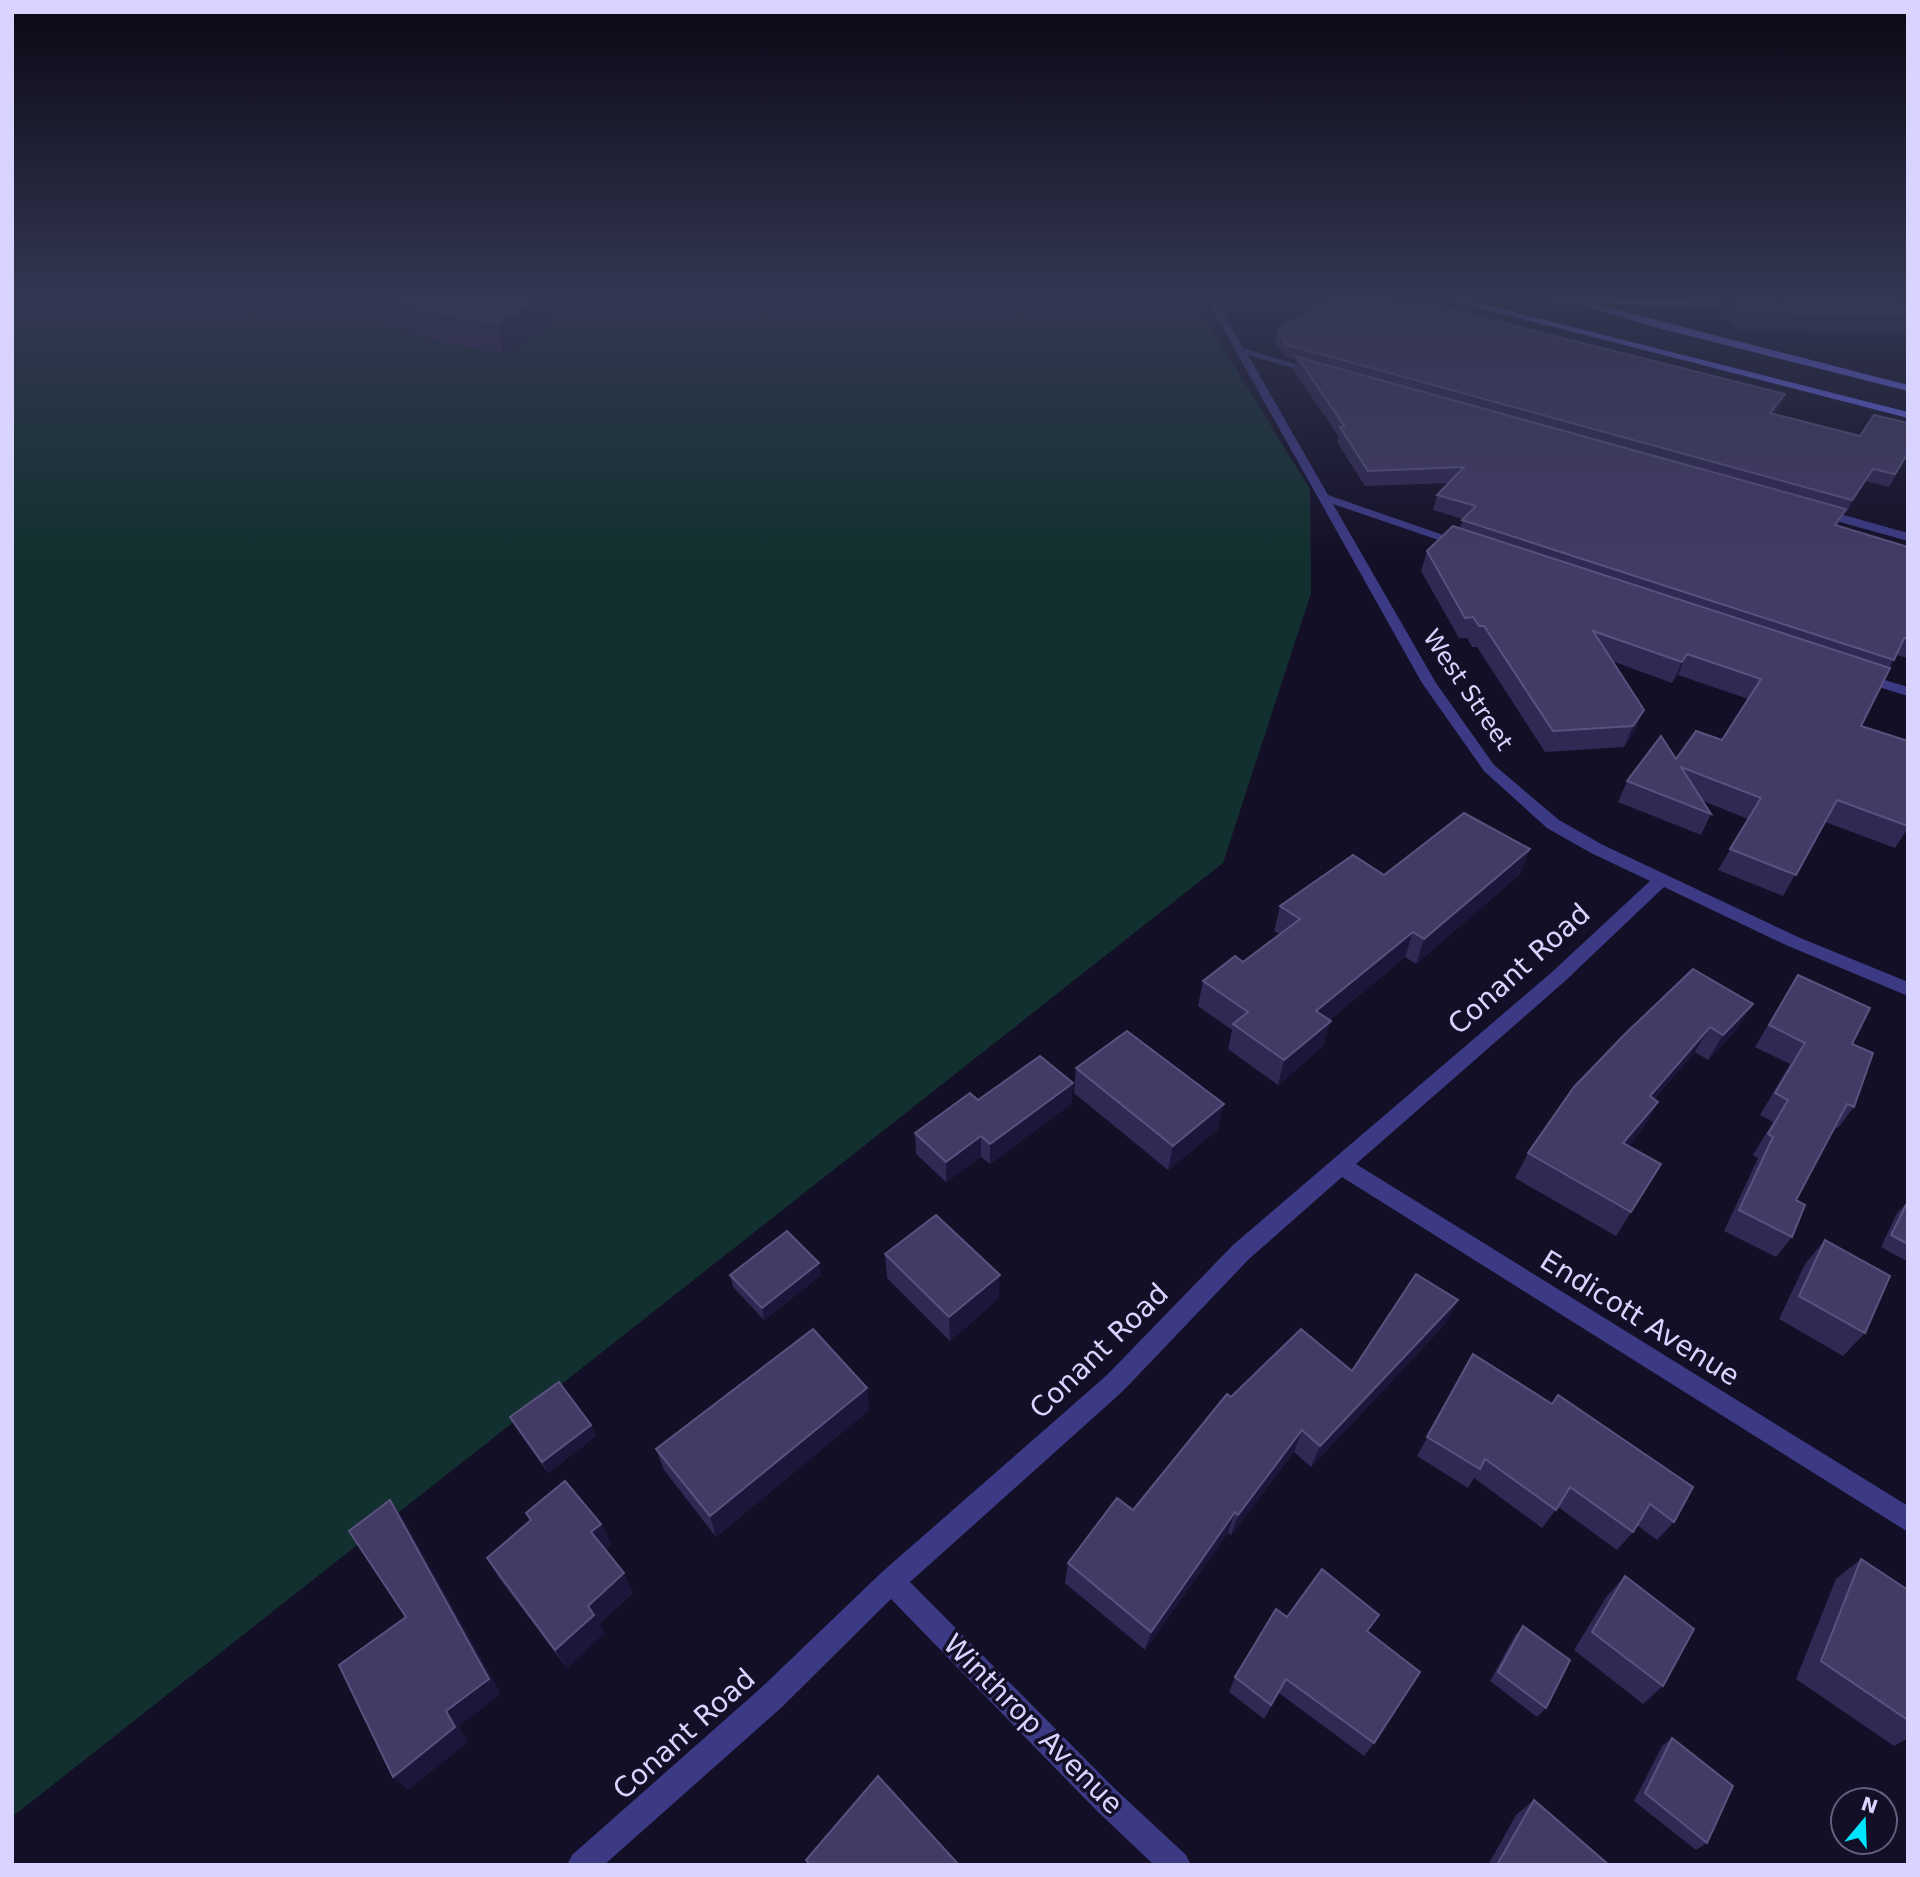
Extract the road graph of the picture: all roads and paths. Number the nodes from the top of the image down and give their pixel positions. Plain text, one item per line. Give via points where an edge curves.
1 (1260, 386) edge
2 (1796, 386) edge
3 (1906, 413) edge
4 (1323, 497) junction
5 (1801, 507) edge
6 (1908, 537) edge
7 (1479, 549) edge
8 (1843, 671) edge
9 (1908, 692) edge
10 (1660, 881) junction
11 (1908, 989) edge
12 (1342, 1166) junction
13 (1908, 1520) edge
14 (891, 1581) junction
15 (582, 1865) edge
16 (1176, 1865) edge

1 - 4 street, West Street
2 - 3 main road
4 - 7 street
4 - 10 street, West Street via 1429,683 1489,768 1553,824
5 - 6 street
8 - 9 street
10 - 11 street, West Street
10 - 12 street, Conant Road
12 - 13 street, Endicott Avenue
12 - 14 street, Conant Road via 1241,1252 1115,1382
14 - 15 street, Conant Road via 772,1697
14 - 16 street, Winthrop Avenue

